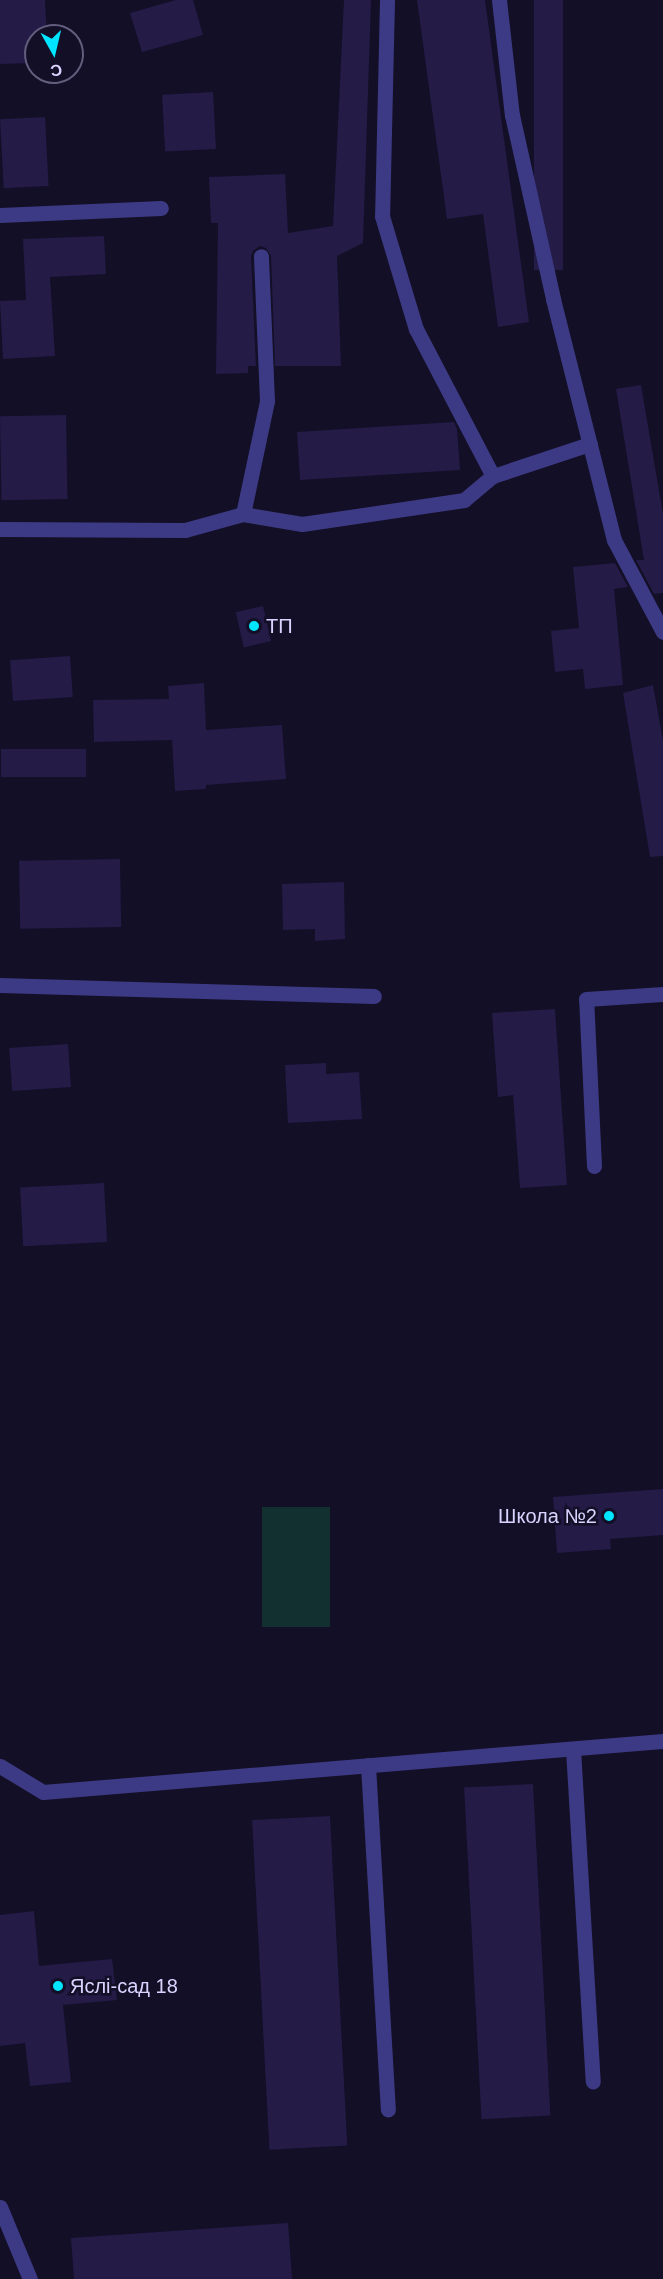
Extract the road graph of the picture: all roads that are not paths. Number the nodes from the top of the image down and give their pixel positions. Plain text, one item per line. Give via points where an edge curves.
1 (387, 0) edge
2 (499, 0) edge
3 (161, 208) dead end
4 (0, 215) edge
5 (261, 256) dead end
6 (590, 444) junction
7 (493, 476) junction
8 (243, 514) junction
9 (0, 529) edge
10 (663, 632) edge
11 (0, 985) edge
12 (663, 994) edge
13 (374, 996) dead end
14 (594, 1166) dead end
15 (663, 1742) edge
16 (573, 1749) junction
17 (0, 1766) edge
18 (368, 1766) junction
19 (593, 2081) dead end
20 (388, 2109) dead end
21 (0, 2207) edge
22 (30, 2279) edge

1 - 7 street via 382,216 416,329
2 - 6 street via 512,115
3 - 4 street
5 - 8 street via 267,401
6 - 7 street
6 - 10 street via 614,540
7 - 8 street via 464,500 302,524
8 - 9 street via 185,531
11 - 13 street
12 - 14 street via 586,999
15 - 16 street
16 - 18 street
16 - 19 street
17 - 18 street via 43,1792
18 - 20 street
21 - 22 street

